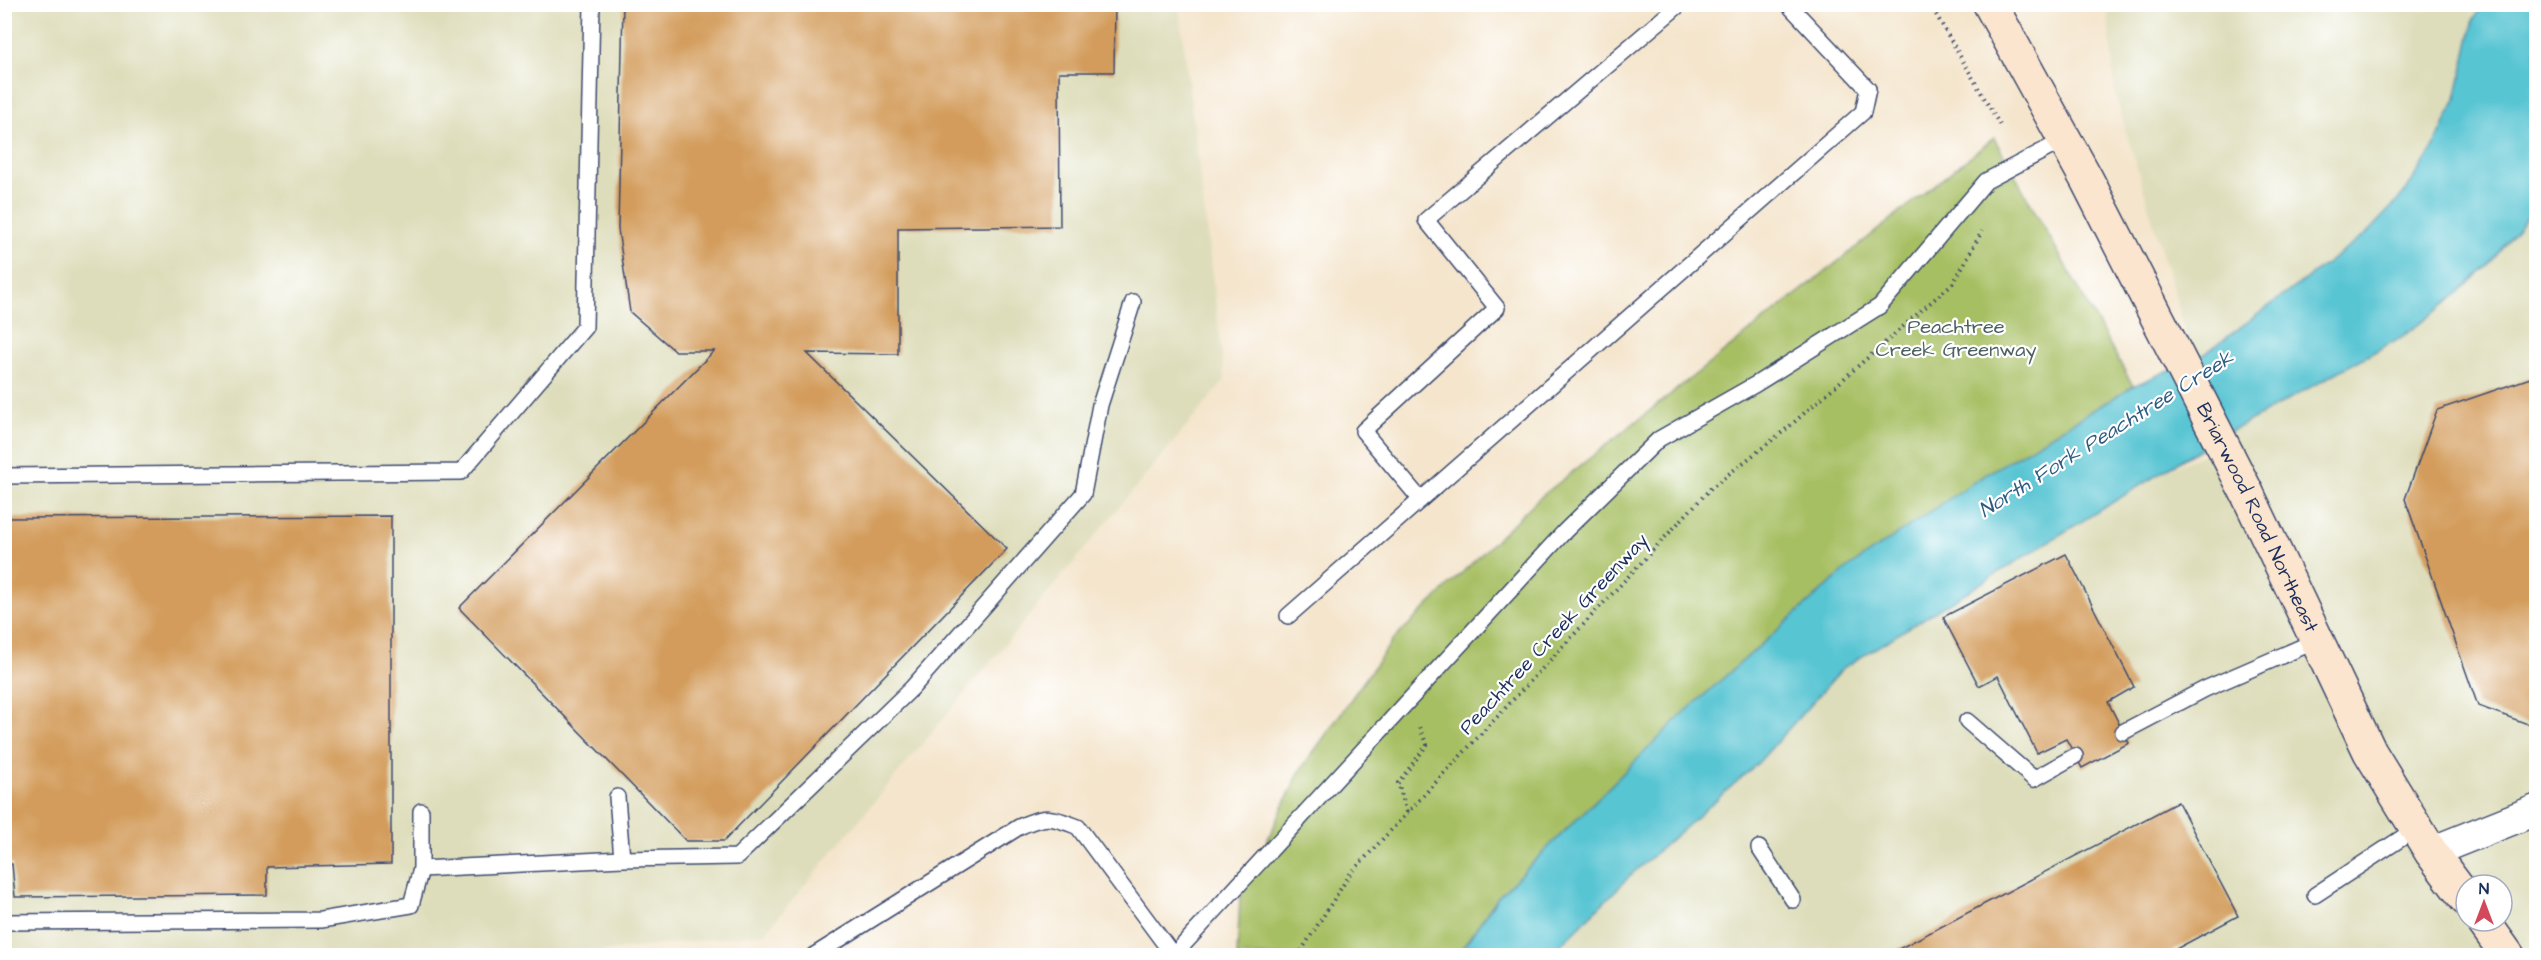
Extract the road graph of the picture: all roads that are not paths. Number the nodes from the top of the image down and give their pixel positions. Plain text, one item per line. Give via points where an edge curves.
1 (591, 4) edge
2 (1680, 4) edge
3 (1788, 4) edge
4 (1990, 4) edge
5 (2064, 140) junction
6 (1133, 302) dead end
7 (4, 476) edge
8 (1420, 499) junction
9 (1288, 616) dead end
10 (2318, 640) junction
11 (1967, 721) dead end
12 (2123, 732) dead end
13 (2075, 756) dead end
14 (617, 797) dead end
15 (2536, 810) edge
16 (421, 811) dead end
17 (2424, 840) junction
18 (1759, 848) dead end
19 (622, 859) junction
20 (421, 869) junction
21 (2454, 882) edge
22 (2315, 895) dead end
23 (1793, 900) dead end
24 (4, 921) edge
25 (2492, 933) edge
26 (1173, 955) edge
27 (813, 956) edge
28 (2508, 956) edge

1 - 7 lane via 585,327 461,472
2 - 8 lane via 1426,220 1497,308 1363,431
3 - 8 lane via 1868,89 1863,112
4 - 5 street, Briarwood Road Northeast
5 - 10 street, Briarwood Road Northeast via 2247,493
5 - 26 lane via 1986,181 1880,306 1659,439 1565,531
6 - 19 lane via 1100,405 1083,494 912,688 737,857
8 - 9 lane
10 - 12 lane via 2205,689
10 - 17 street, Briarwood Road Northeast via 2370,752
11 - 13 lane via 2034,779
14 - 19 lane
15 - 17 street
16 - 20 lane
17 - 21 street, Briarwood Road Northeast
17 - 22 lane
18 - 23 lane
19 - 20 lane
20 - 24 lane via 411,905 321,920
25 - 28 street
26 - 27 lane via 1078,827 1055,817 1041,817

